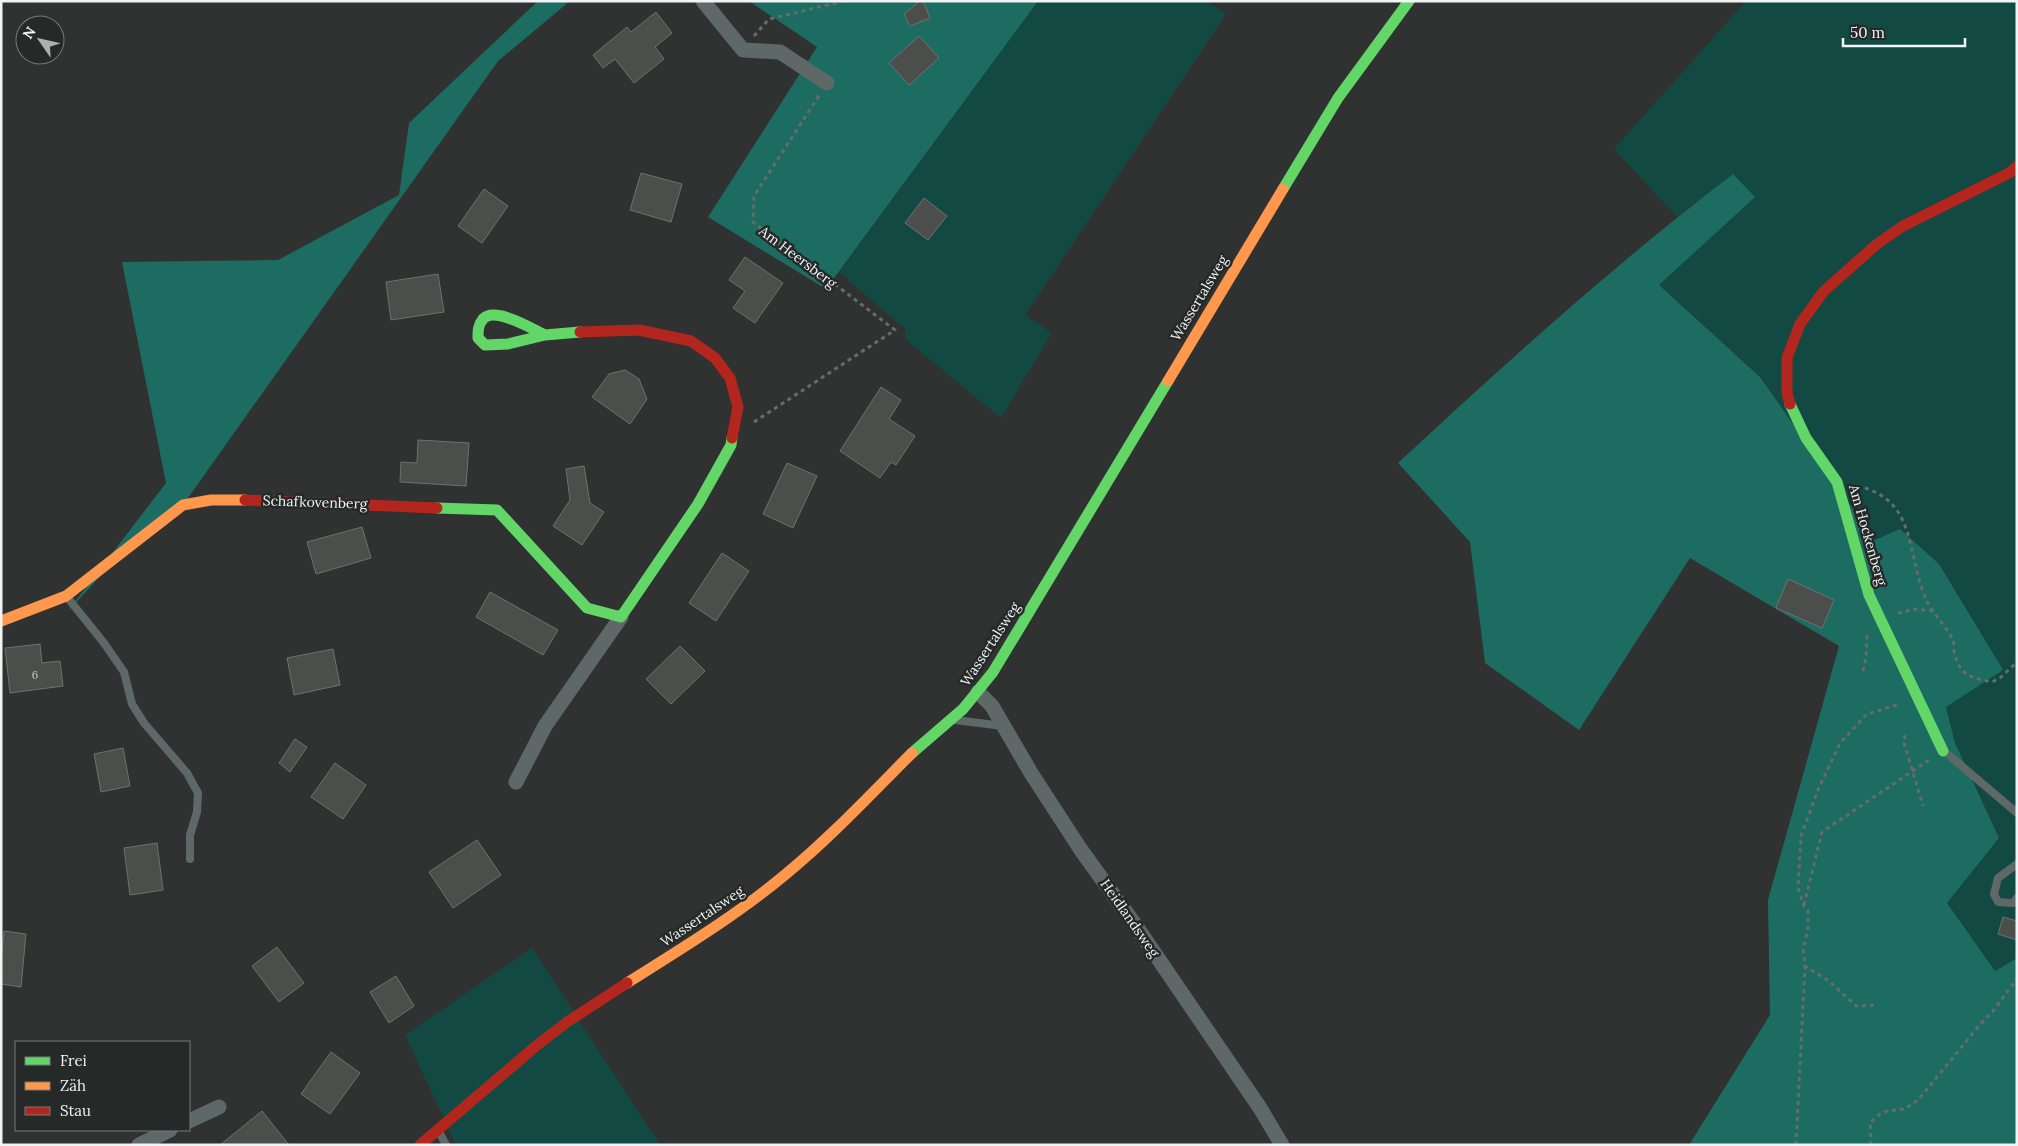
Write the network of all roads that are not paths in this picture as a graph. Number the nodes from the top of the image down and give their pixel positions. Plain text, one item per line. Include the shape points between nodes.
1 (703, 1) edge
2 (1409, 1) edge
3 (827, 83) road end
4 (2017, 166) edge
5 (545, 335) junction
6 (66, 596) junction
7 (621, 617) junction
8 (1, 621) edge
9 (978, 692) junction
10 (950, 719) junction
11 (1003, 726) junction
12 (1943, 751) joint
13 (516, 782) dead end
14 (2017, 814) edge
15 (190, 859) dead end
16 (2017, 864) edge
17 (2017, 898) edge
18 (219, 1107) dead end
19 (190, 1121) edge
20 (438, 1130) junction
21 (168, 1131) edge
22 (139, 1145) edge
23 (420, 1145) edge
24 (446, 1145) edge
25 (1282, 1145) edge

1 - 3 street via 742,50 780,52
2 - 9 street, Wassertalsweg via 1338,98
4 - 12 street, Am Hockenberg via 2011,172 1903,226 1877,244 1824,291 1800,324 1787,358 1787,393 1792,412 1837,482 1869,595
5 - 5 street via 500,315 489,314 477,328 478,338 484,345 508,344
5 - 7 street via 639,330 691,341 715,358 730,378 738,407 731,444 698,504
6 - 7 street, Schafkovenberg via 183,505 211,500 253,500 497,510 587,608
6 - 8 street, Schafkovenberg
6 - 15 lane via 104,642 124,672 132,704 187,773 198,793 197,812 190,835
7 - 13 street via 545,726
9 - 10 street, Wassertalsweg
9 - 11 street, Heidlandsweg via 992,706
10 - 11 lane
10 - 20 street, Wassertalsweg via 786,874 715,927 567,1022
11 - 25 street, Heidlandsweg via 1082,850 1260,1108
12 - 14 lane, Am Hockenberg
16 - 17 lane via 1998,878 1994,894 1998,902 2006,904
18 - 19 street
20 - 23 street, Wassertalsweg
20 - 24 lane
21 - 22 street

